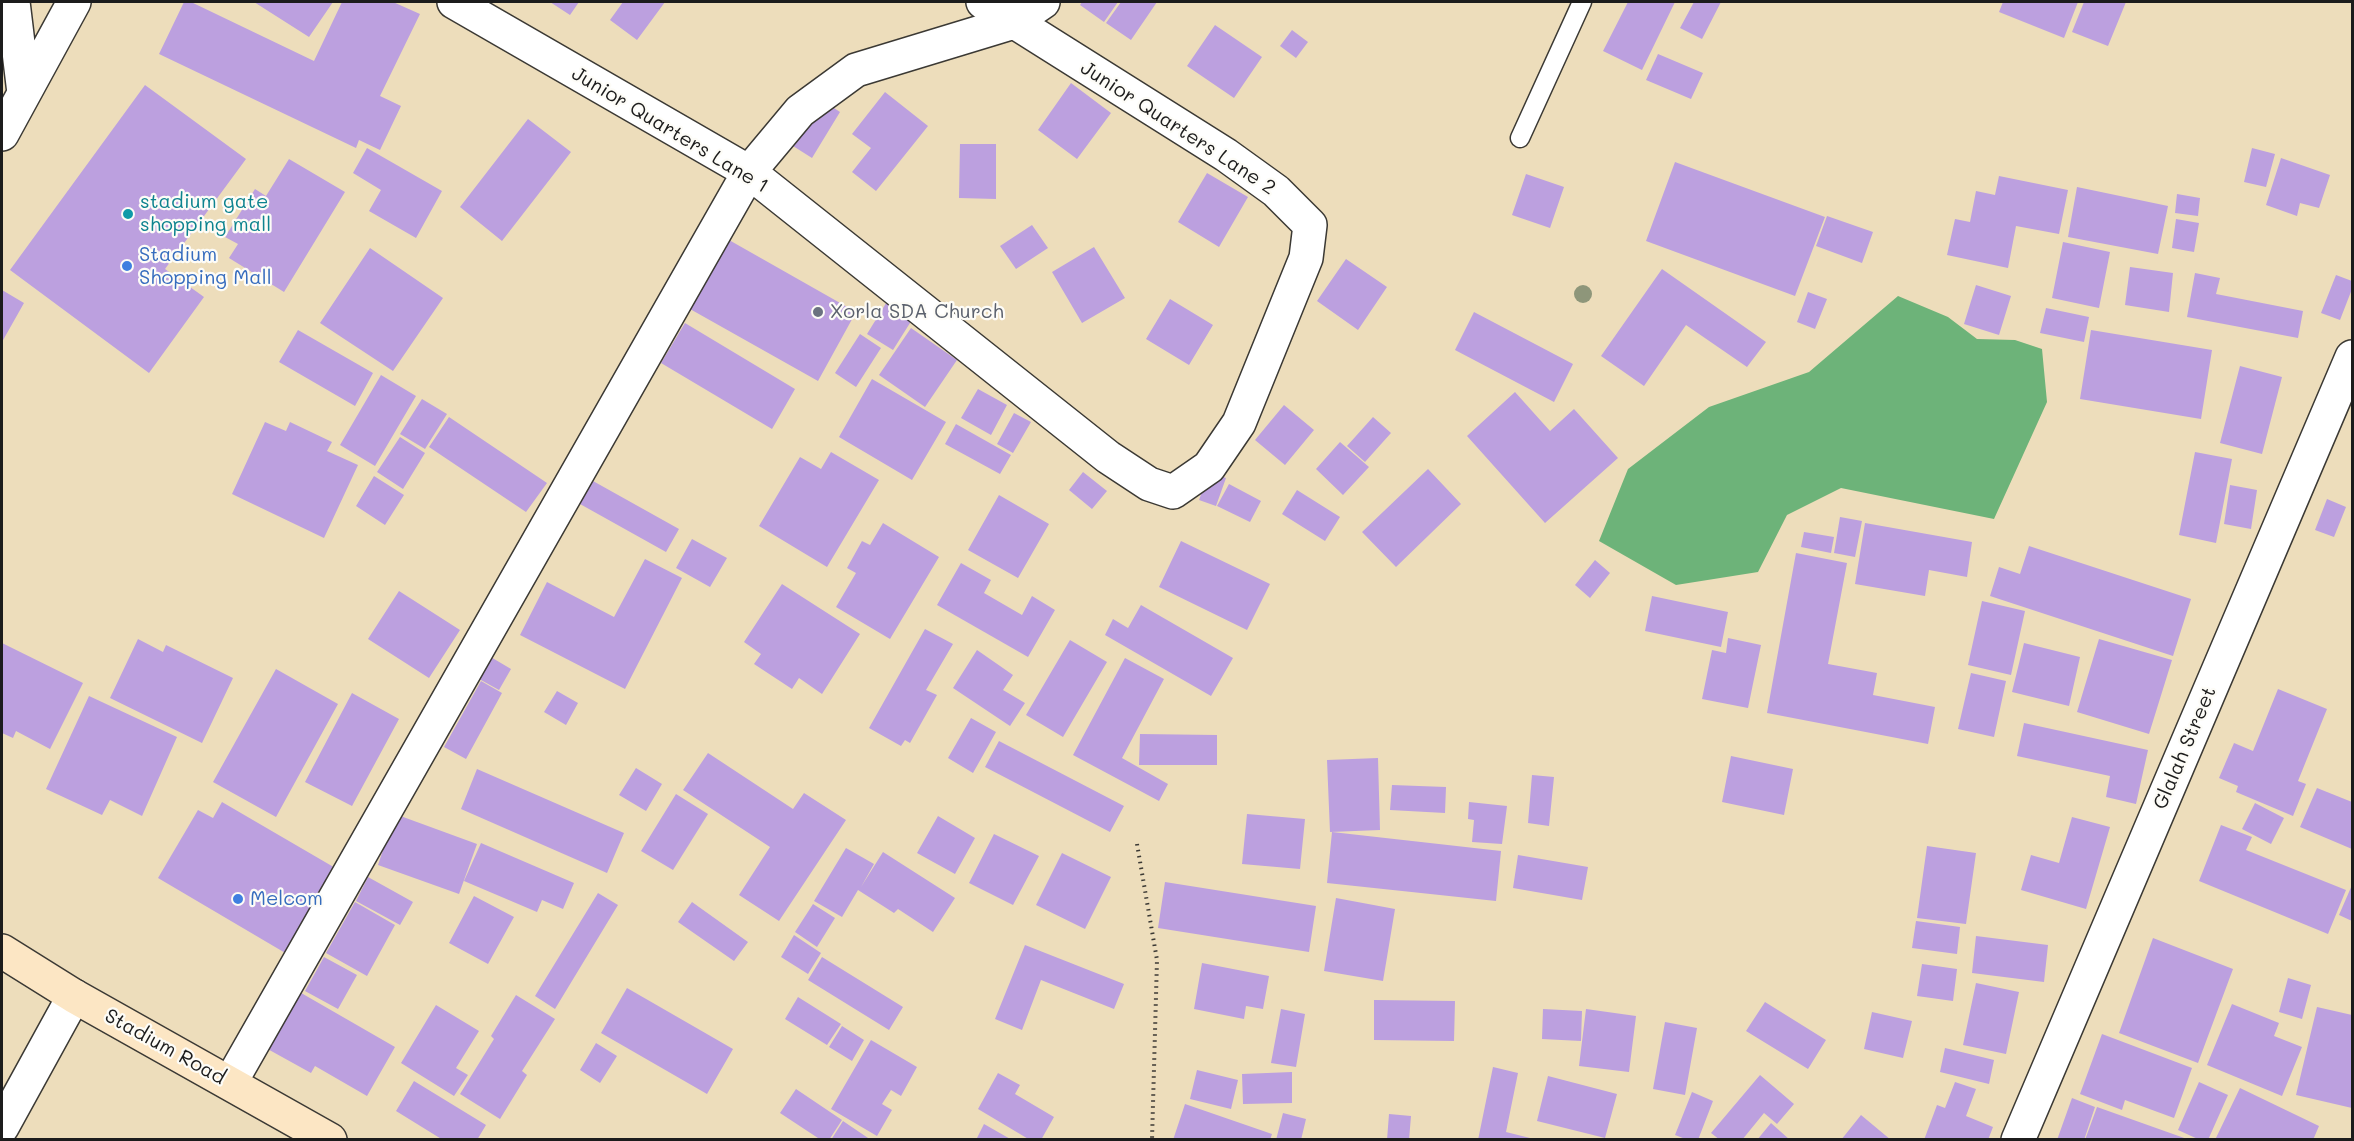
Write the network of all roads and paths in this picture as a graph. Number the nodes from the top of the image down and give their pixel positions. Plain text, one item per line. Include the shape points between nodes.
1 (13, 2) edge
2 (74, 2) edge
3 (454, 2) edge
4 (983, 2) edge
5 (1043, 2) edge
6 (1582, 2) edge
7 (1014, 22) junction
8 (24, 93) junction
9 (2, 134) edge
10 (1520, 138) dead end
11 (749, 172) junction
12 (2352, 357) edge
13 (1239, 423) joint
14 (1137, 844) dead end
15 (2, 951) edge
16 (74, 996) junction
17 (230, 1083) junction
18 (2, 1127) edge
19 (330, 1140) edge
20 (1152, 1140) edge
21 (2018, 1140) edge

1 - 8 street
2 - 8 street
3 - 11 street, Junior Quarters Lane 1
4 - 7 street, Junior Quarters Lane 2
5 - 7 street
6 - 10 lane
7 - 11 street via 856,70 800,111
7 - 13 street, Junior Quarters Lane 2 via 1226,155 1276,191 1310,225 1306,258
8 - 9 street
11 - 13 street, Junior Quarters Lane 1 via 1108,457 1149,484 1173,492 1209,467
11 - 17 street
12 - 21 street, Glalah Street
14 - 20 path via 1157,960
15 - 16 main road, Stadium Road
16 - 17 main road, Stadium Road
16 - 18 street
17 - 19 main road, Stadium Road

